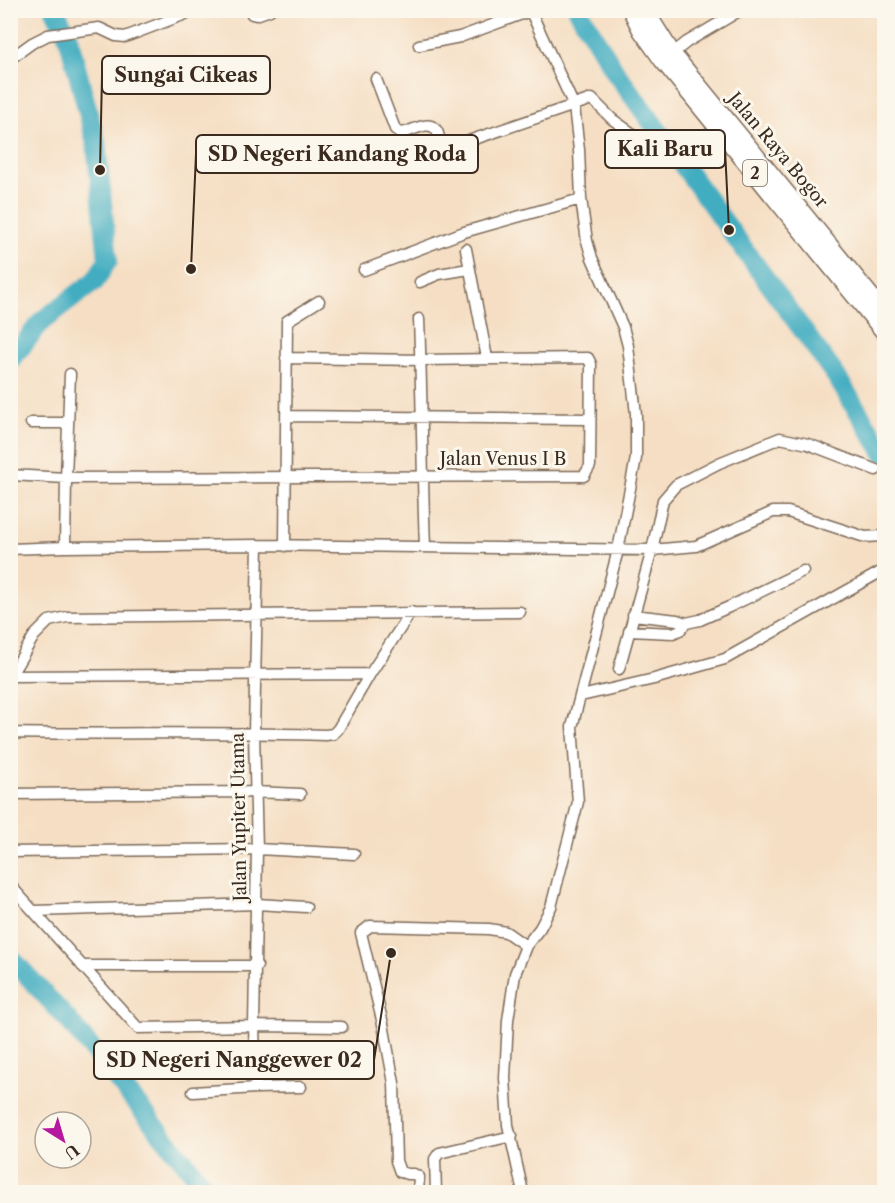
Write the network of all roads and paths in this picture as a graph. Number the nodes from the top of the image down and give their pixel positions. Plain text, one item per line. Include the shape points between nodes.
1 (196, 10) edge
2 (250, 10) edge
3 (270, 10) edge
4 (631, 10) edge
5 (645, 10) edge
6 (741, 10) edge
7 (530, 11) edge
8 (419, 45) dead end
9 (668, 57) junction
10 (10, 59) edge
11 (376, 79) dead end
12 (574, 106) junction
13 (636, 136) dead end
14 (581, 199) junction
15 (466, 249) dead end
16 (469, 269) junction
17 (364, 270) dead end
18 (420, 282) dead end
19 (319, 302) dead end
20 (885, 312) edge
21 (419, 319) dead end
22 (885, 332) edge
23 (286, 358) junction
24 (487, 358) junction
25 (422, 360) junction
26 (70, 374) dead end
27 (286, 416) junction
28 (421, 417) junction
29 (589, 419) junction
30 (31, 423) dead end
31 (68, 423) junction
32 (876, 470) dead end
33 (10, 475) edge
34 (422, 476) junction
35 (284, 477) junction
36 (66, 478) junction
37 (885, 536) edge
38 (258, 545) junction
39 (285, 546) junction
40 (425, 546) junction
41 (65, 547) junction
42 (10, 549) edge
43 (652, 549) junction
44 (618, 550) junction
45 (885, 570) edge
46 (803, 572) dead end
47 (411, 612) junction
48 (520, 612) dead end
49 (256, 615) junction
50 (633, 615) junction
51 (686, 623) junction
52 (629, 631) junction
53 (619, 669) dead end
54 (370, 674) junction
55 (11, 676) edge
56 (254, 676) junction
57 (581, 696) junction
58 (254, 732) junction
59 (10, 733) edge
60 (255, 792) junction
61 (10, 794) edge
62 (300, 794) dead end
63 (257, 849) junction
64 (10, 852) edge
65 (354, 854) dead end
66 (10, 885) edge
67 (257, 904) junction
68 (306, 907) dead end
69 (34, 911) junction
70 (526, 946) junction
71 (82, 966) junction
72 (257, 966) junction
73 (254, 1026) junction
74 (342, 1027) dead end
75 (256, 1088) junction
76 (301, 1088) dead end
77 (193, 1092) dead end
78 (512, 1136) junction
79 (418, 1192) edge
80 (436, 1192) edge
81 (523, 1192) edge

1 - 10 street via 125,37 99,28 48,35
2 - 3 street via 256,15
4 - 9 highway, Jalan Raya Bogor / 2 via 641,30
5 - 9 highway, Jalan Raya Bogor / 2
6 - 9 street
7 - 8 street via 460,37
7 - 12 street
9 - 20 highway, Jalan Raya Bogor / 2
9 - 22 highway, Jalan Raya Bogor / 2
11 - 12 street via 395,129 403,134 426,124 433,126 445,149
12 - 13 street via 593,99
12 - 14 street
14 - 17 street via 464,232
14 - 44 street via 592,258 628,346 636,414 636,458
15 - 16 street
16 - 18 street
16 - 24 street
19 - 23 street via 287,321
21 - 25 street
23 - 25 street
23 - 27 street
24 - 25 street
24 - 29 street via 588,358
25 - 28 street
26 - 31 street
27 - 28 street
27 - 35 street
28 - 29 street
28 - 34 street
29 - 34 street, Jalan Venus I B via 590,466 584,476
30 - 31 street
31 - 36 street
32 - 43 street via 808,444 780,438 676,485 663,500
33 - 36 street, Jalan Venus I B
34 - 35 street, Jalan Venus I B
34 - 40 street
35 - 36 street, Jalan Venus I B
35 - 39 street
36 - 41 street
37 - 43 street via 865,537 788,512 773,512 696,546
38 - 39 street
38 - 41 street
38 - 49 street, Jalan Yupiter Utama
39 - 40 street
40 - 44 street
41 - 42 street
43 - 44 street
43 - 50 street
44 - 57 street
45 - 57 street via 725,659
46 - 51 street
47 - 48 street
47 - 49 street
47 - 54 street
49 - 55 street via 67,617 50,621 34,636
49 - 56 street, Jalan Yupiter Utama
50 - 51 street
50 - 52 street
51 - 52 street via 680,630 667,634
52 - 53 street
54 - 56 street
54 - 58 street via 333,734
55 - 56 street
56 - 58 street, Jalan Yupiter Utama
57 - 70 street via 572,727 578,802 551,907
58 - 59 street
58 - 60 street, Jalan Yupiter Utama
60 - 61 street
60 - 62 street
60 - 63 street, Jalan Yupiter Utama
63 - 64 street
63 - 65 street
63 - 67 street, Jalan Yupiter Utama
66 - 69 street
67 - 68 street
67 - 69 street
67 - 72 street, Jalan Yupiter Utama
69 - 71 street
70 - 78 street via 515,974 508,1020 506,1108
70 - 79 street via 506,932 489,929 370,926 361,933 394,1083 396,1161 403,1174 419,1177
71 - 72 street
71 - 73 street via 138,1028
72 - 73 street, Jalan Yupiter Utama
73 - 74 street
73 - 75 street, Jalan Yupiter Utama
75 - 76 street
75 - 77 street
78 - 80 street via 439,1153 435,1159
78 - 81 street

